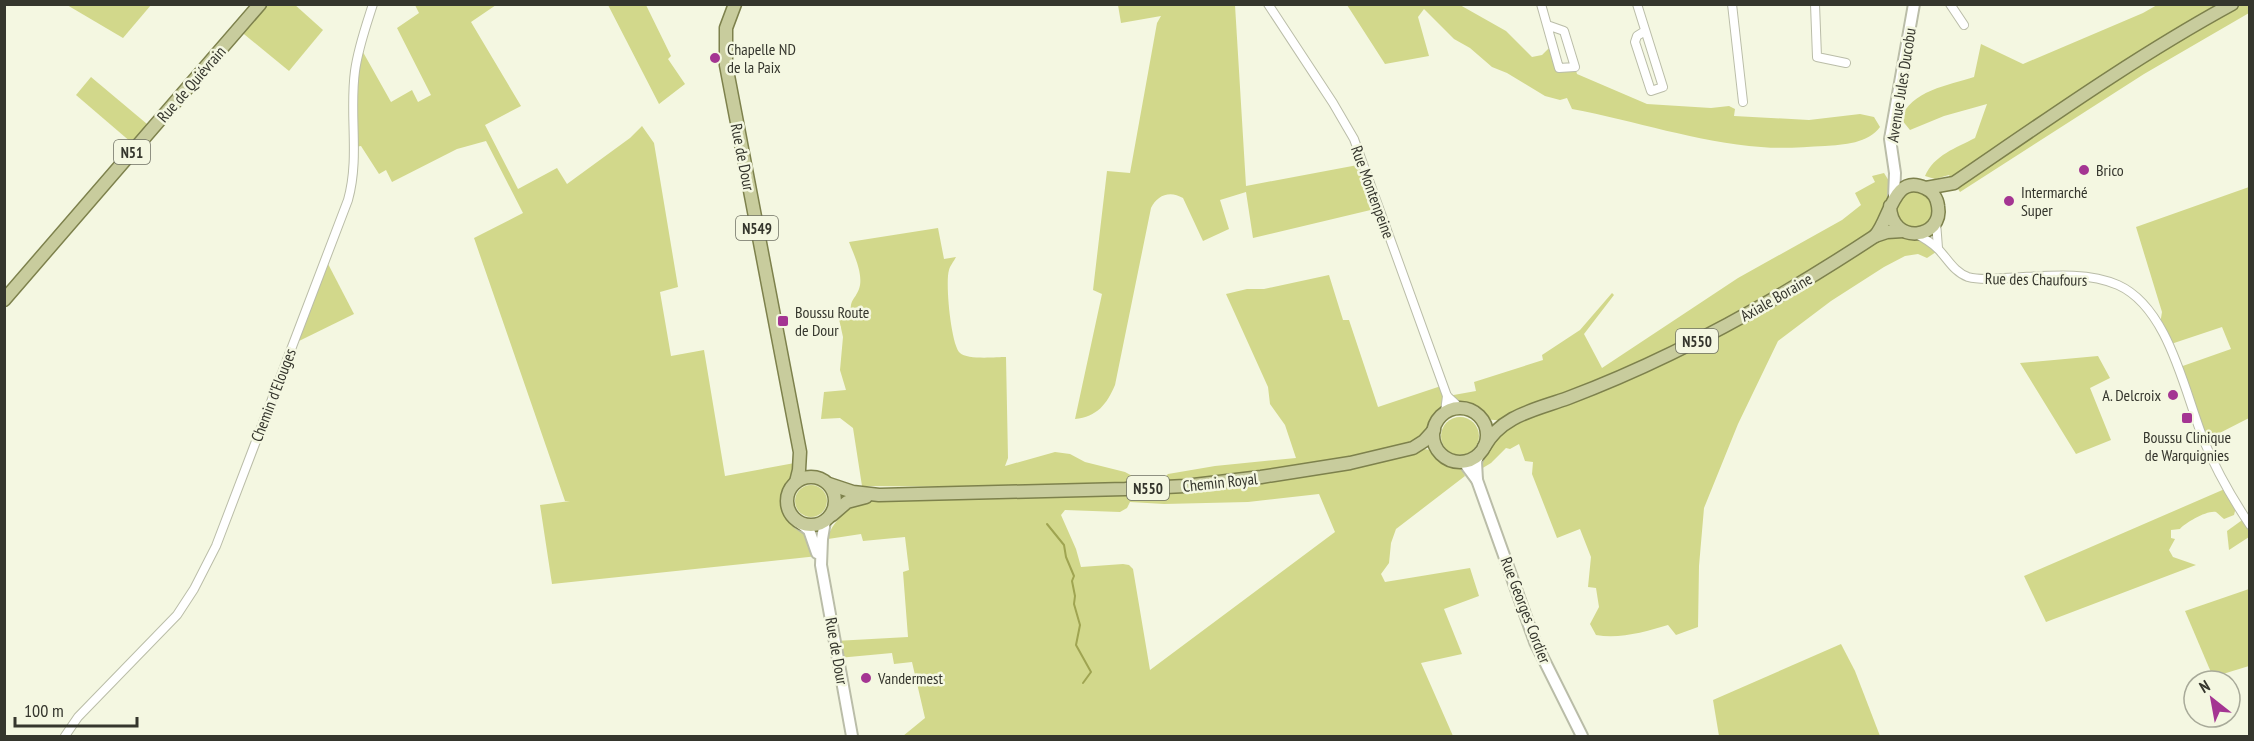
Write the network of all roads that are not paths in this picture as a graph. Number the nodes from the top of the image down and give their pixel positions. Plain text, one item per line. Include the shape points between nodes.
1 (250, 4) edge
2 (260, 4) edge
3 (373, 4) edge
4 (735, 4) edge
5 (1268, 4) edge
6 (1541, 4) edge
7 (1637, 4) edge
8 (1732, 4) edge
9 (1815, 4) edge
10 (1914, 4) edge
11 (1950, 4) edge
12 (2232, 4) edge
13 (1547, 25) junction
14 (1964, 25) dead end
15 (1645, 31) junction
16 (1846, 63) dead end
17 (1743, 102) dead end
18 (1894, 166) junction
19 (1954, 183) junction
20 (1922, 187) junction
21 (1892, 201) junction
22 (1939, 208) junction
23 (1936, 222) junction
24 (1903, 231) junction
25 (1916, 234) junction
26 (1875, 236) junction
27 (1939, 250) junction
28 (4, 289) edge
29 (4, 300) edge
30 (1448, 396) junction
31 (1460, 408) junction
32 (1445, 412) junction
33 (1482, 419) junction
34 (1508, 421) junction
35 (1434, 430) junction
36 (1413, 448) junction
37 (1482, 450) junction
38 (800, 452) junction
39 (1439, 452) junction
40 (1464, 461) junction
41 (1477, 480) junction
42 (824, 481) junction
43 (796, 482) junction
44 (879, 495) junction
45 (828, 518) junction
46 (798, 522) junction
47 (2250, 525) edge
48 (821, 565) junction
49 (64, 736) edge
50 (852, 736) edge
51 (1582, 736) edge

1 - 28 main road, Rue de Quiévrain / N51
2 - 29 main road, Rue de Quiévrain / N51
3 - 49 street, Chemin d'Elouges via 354,73 354,166 348,200 225,525 203,573 177,615
4 - 38 main road, Rue de Dour / N549 via 726,28 726,65
5 - 30 street, Rue Montenpeine via 1354,140
6 - 13 street
7 - 15 street
8 - 17 street
9 - 16 street via 1816,57
10 - 18 street, Avenue Jules Ducobu via 1891,126
11 - 14 street
12 - 19 main road via 2126,66
13 - 13 street via 1559,68 1575,67 1564,32
15 - 15 street via 1635,42 1652,91 1663,87
18 - 20 street, Avenue Jules Ducobu via 1902,176
18 - 21 street, Avenue Jules Ducobu
19 - 20 main road
19 - 22 main road
20 - 21 main road via 1905,188
20 - 22 main road via 1933,194
21 - 24 main road via 1893,220
21 - 26 main road, Axiale Boraine / N550
22 - 23 main road
23 - 25 main road
23 - 27 street
24 - 25 main road
24 - 26 main road, Axiale Boraine / N550
25 - 27 street, Rue des Chaufours
26 - 34 main road, Axiale Boraine / N550 via 1792,289 1707,336 1623,376
27 - 47 street, Rue des Chaufours via 1953,268 1968,277 2089,278 2116,284 2144,303 2160,324 2212,460
30 - 31 street, Rue Montenpeine
30 - 32 street
31 - 32 main road
31 - 33 main road
32 - 35 main road
33 - 34 main road, Axiale Boraine / N550
33 - 37 main road via 1487,433
34 - 37 main road, Axiale Boraine / N550 via 1494,431
35 - 36 main road, Chemin Royal / N550
35 - 39 main road
36 - 39 main road, Chemin Royal / N550
36 - 44 main road, Chemin Royal / N550 via 1303,471 1185,486
37 - 40 main road
37 - 41 street, Rue Georges Cordier via 1476,462
38 - 42 main road, Rue de Dour
38 - 43 main road, Rue de Dour / N549
39 - 40 main road via 1450,460
40 - 41 street, Rue Georges Cordier
41 - 51 street, Rue Georges Cordier via 1535,642
42 - 43 main road via 807,477
42 - 44 main road, Chemin Royal / N550 via 853,492
42 - 45 main road via 835,496
43 - 46 main road via 787,502
44 - 45 main road, Chemin Royal / N550 via 847,502
45 - 46 main road via 812,525
45 - 48 street
46 - 48 street via 809,530
48 - 50 street, Rue de Dour

